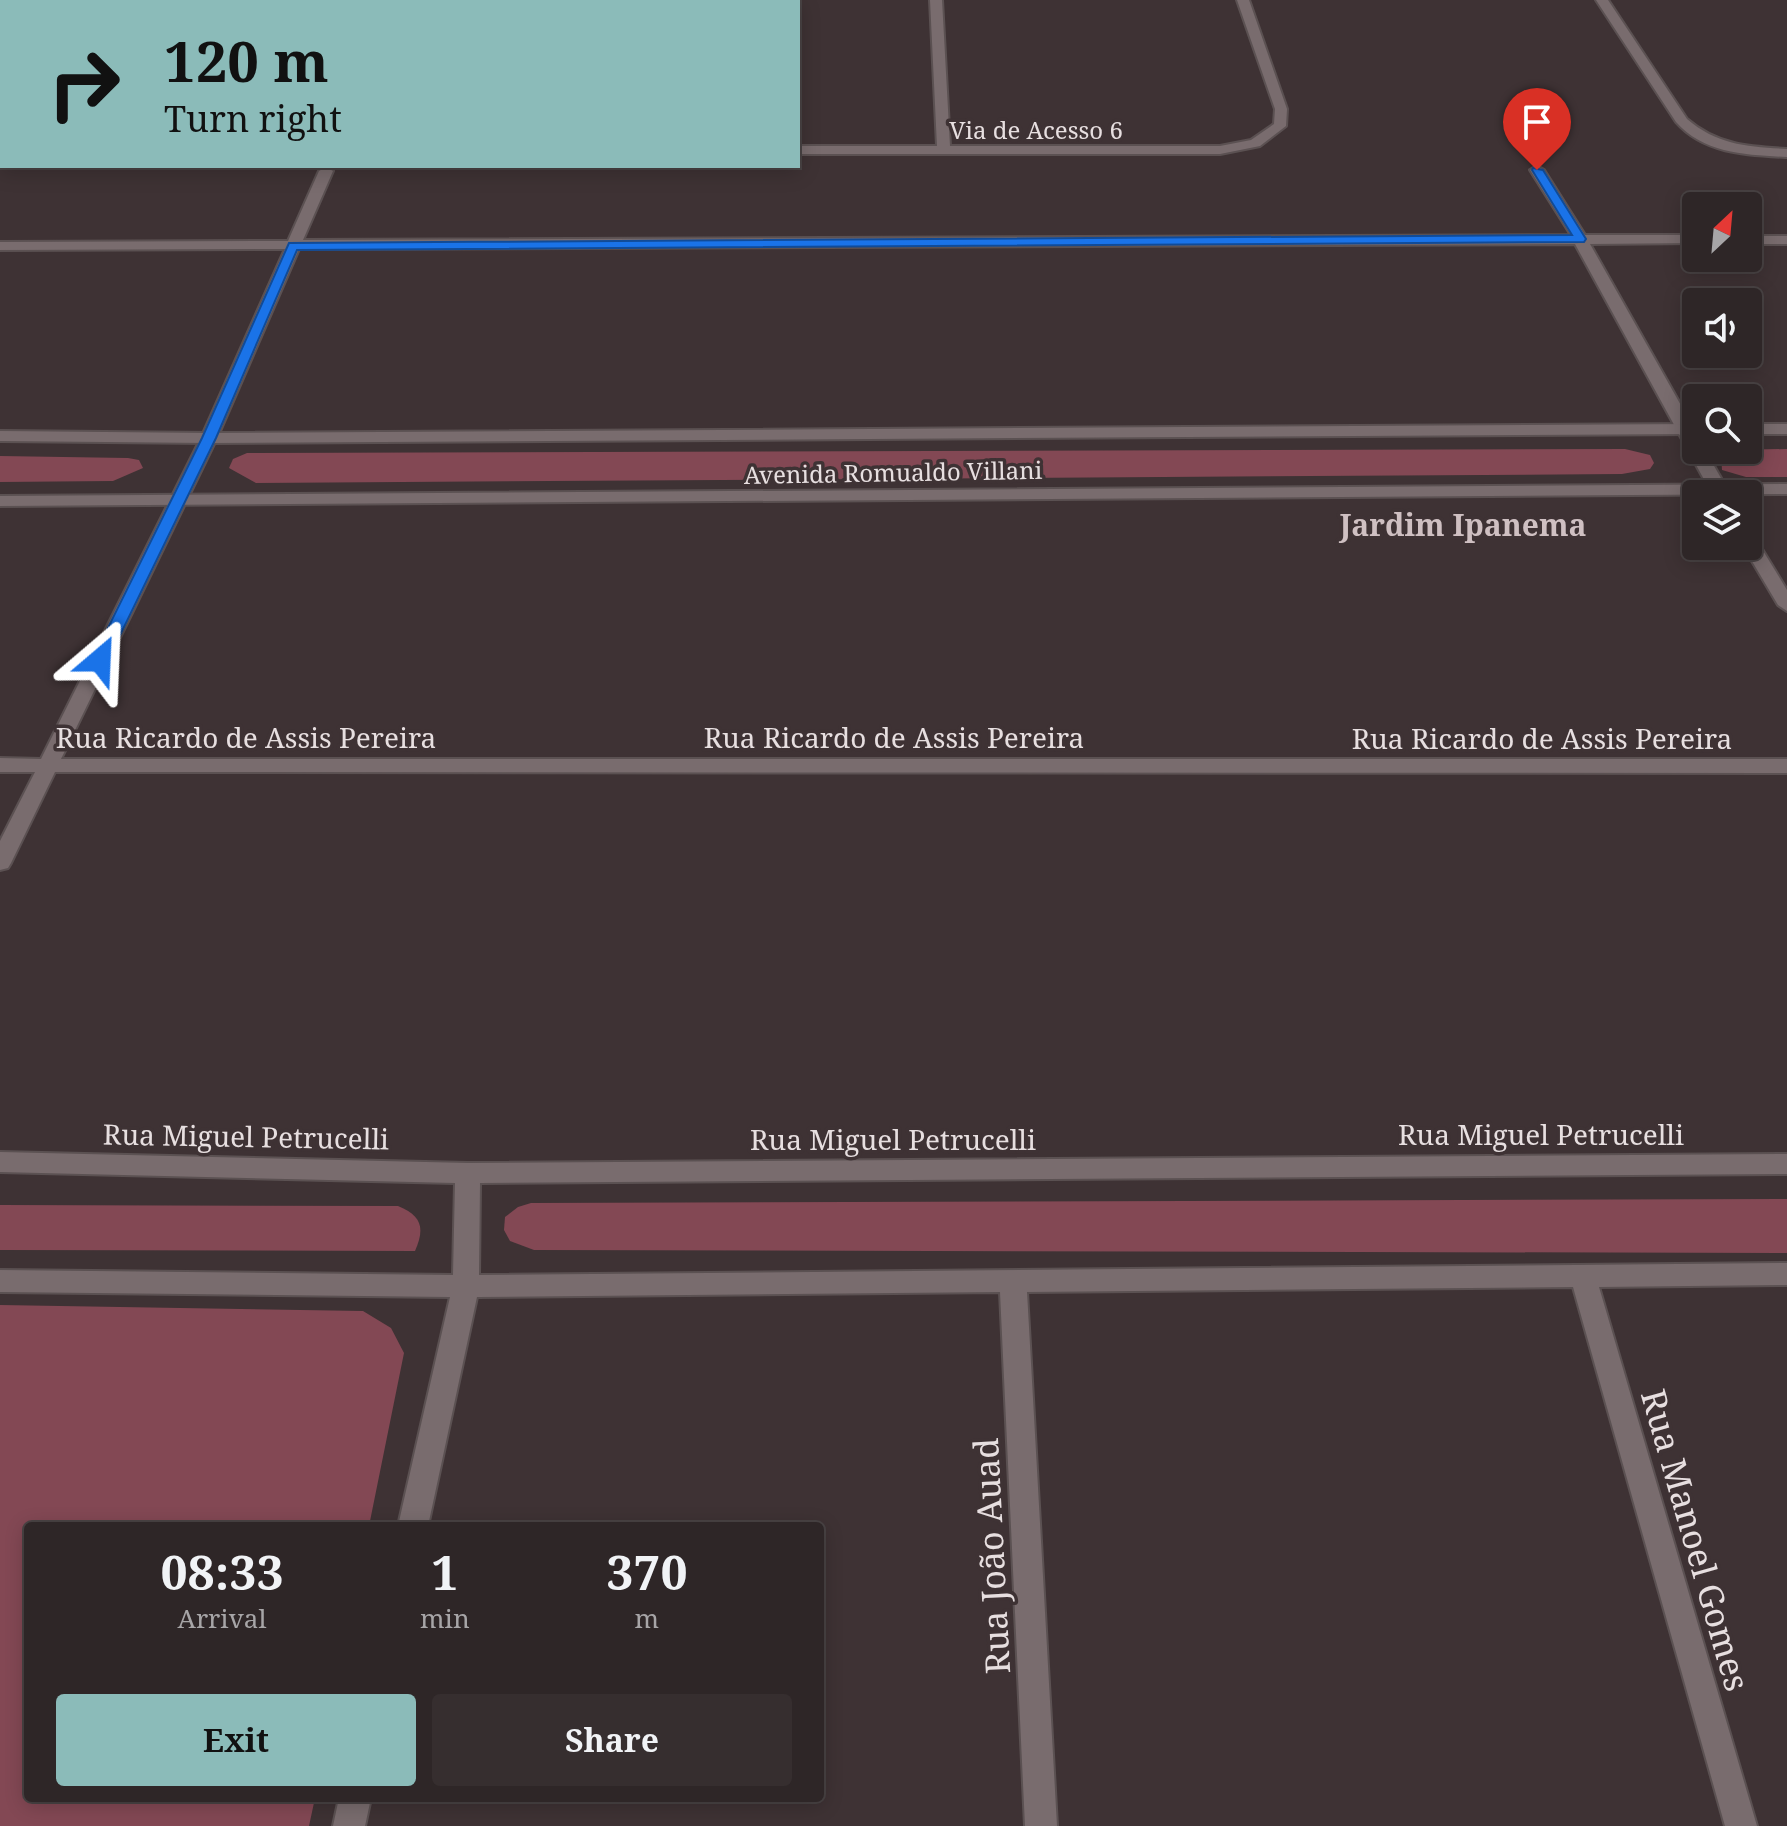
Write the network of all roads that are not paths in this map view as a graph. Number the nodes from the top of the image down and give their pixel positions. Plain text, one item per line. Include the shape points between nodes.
1 (936, 0) edge
2 (1243, 0) edge
3 (1602, 0) edge
4 (800, 150) edge
5 (944, 151) junction
6 (1787, 153) edge
7 (1537, 170) dead end
8 (326, 171) dead end
9 (1580, 239) junction
10 (1682, 239) edge
11 (1762, 240) edge
12 (1787, 240) edge
13 (0, 246) edge
14 (293, 246) junction
15 (1682, 414) edge
16 (1682, 429) edge
17 (1762, 429) edge
18 (1787, 429) edge
19 (0, 436) edge
20 (209, 438) junction
21 (1787, 489) edge
22 (1762, 490) edge
23 (1682, 491) edge
24 (0, 501) edge
25 (177, 502) junction
26 (1760, 560) edge
27 (1787, 605) edge
28 (0, 765) edge
29 (48, 765) junction
30 (1787, 766) edge
31 (0, 863) edge
32 (0, 1162) edge
33 (1787, 1164) edge
34 (468, 1173) junction
35 (1582, 1274) junction
36 (1787, 1274) edge
37 (0, 1281) edge
38 (1013, 1283) junction
39 (466, 1286) junction
40 (414, 1522) edge
41 (354, 1802) edge
42 (349, 1826) edge
43 (1041, 1826) edge
44 (1741, 1826) edge

1 - 5 street
2 - 5 street, Via de Acesso 6 via 1281,109 1280,126 1271,135 1220,150
3 - 6 street via 1695,135 1734,149
4 - 5 street, Via de Acesso 6
7 - 9 street
8 - 14 street
9 - 10 street
9 - 14 street
9 - 15 street
11 - 12 street
13 - 14 street
14 - 20 street
16 - 20 street, Avenida Romualdo Villani
17 - 18 street
19 - 20 street, Avenida Romualdo Villani
20 - 25 street
21 - 22 street, Avenida Romualdo Villani
23 - 25 street, Avenida Romualdo Villani
24 - 25 street, Avenida Romualdo Villani
25 - 29 street
26 - 27 street
28 - 29 street, Rua Ricardo de Assis Pereira
29 - 30 street, Rua Ricardo de Assis Pereira
29 - 31 street
32 - 34 street, Rua Miguel Petrucelli
33 - 34 street, Rua Miguel Petrucelli
34 - 39 street
35 - 36 street
35 - 38 street
35 - 44 street, Rua Manoel Gomes
37 - 39 street
38 - 39 street
38 - 43 street, Rua João Auad
39 - 40 street
41 - 42 street

